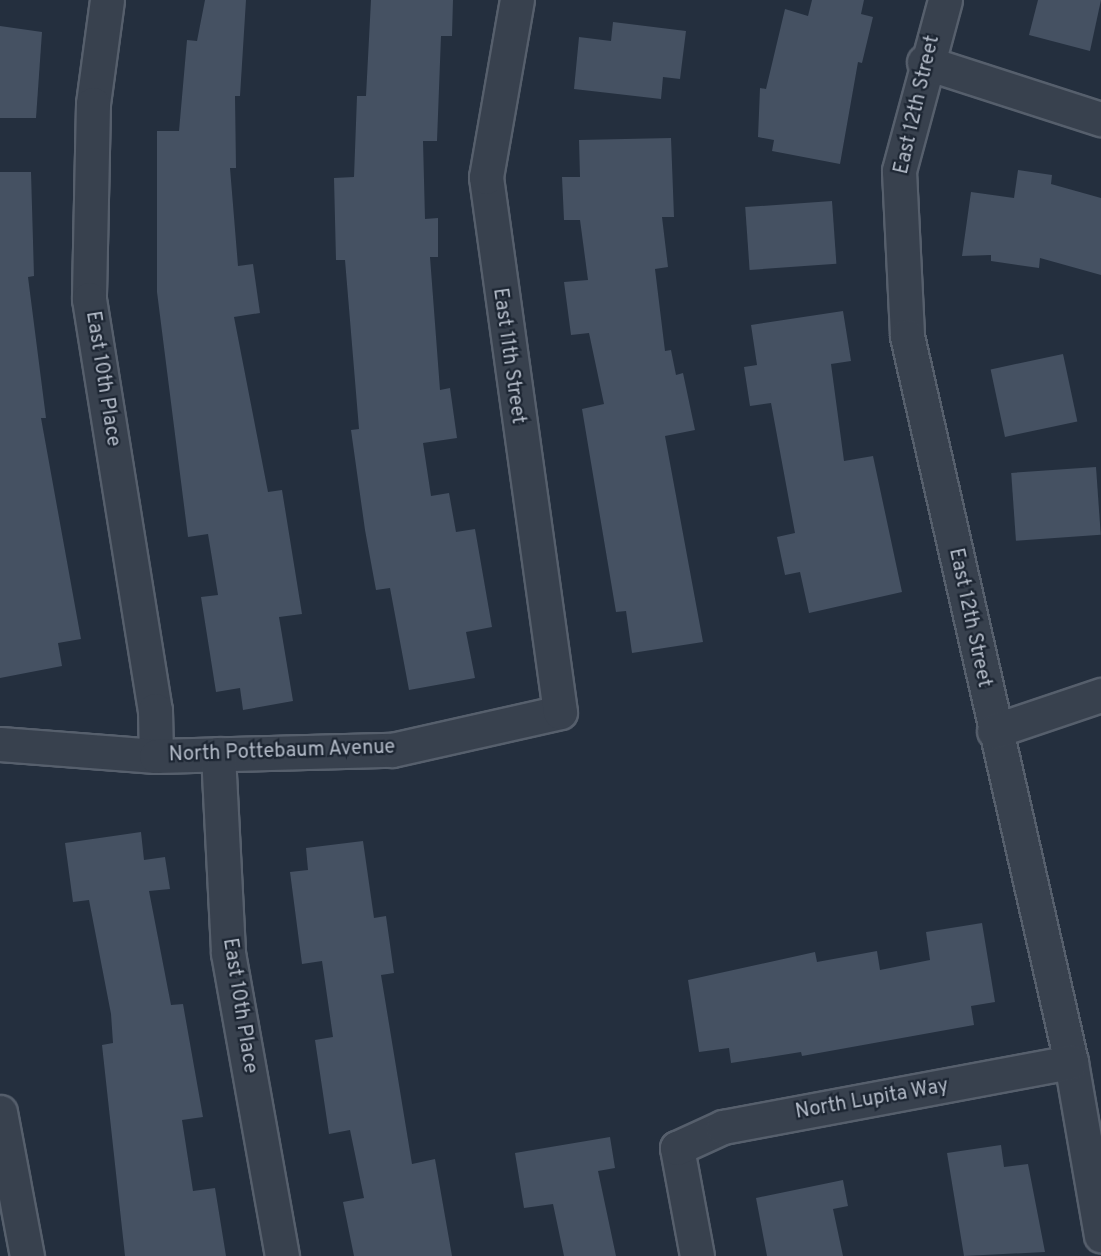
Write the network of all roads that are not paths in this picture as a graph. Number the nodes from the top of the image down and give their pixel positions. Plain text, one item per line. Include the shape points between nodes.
1 (107, 0) edge
2 (517, 0) edge
3 (945, 0) edge
4 (924, 62) junction
5 (1101, 119) edge
6 (1101, 695) edge
7 (560, 712) joint
8 (994, 731) junction
9 (0, 744) edge
10 (218, 754) junction
11 (156, 756) junction
12 (1071, 1062) junction
13 (0, 1112) edge
14 (1101, 1234) edge
15 (17, 1252) edge
16 (282, 1256) edge
17 (697, 1256) edge

1 - 11 street, East 10th Place via 93,104 89,299 155,710
2 - 7 street, East 11th Street via 486,177
3 - 4 street, East 12th Street
4 - 5 street
4 - 8 street, East 12th Street via 900,171 907,336
6 - 8 street
7 - 10 street, North Pottebaum Avenue via 392,750
8 - 12 street, East 12th Street
9 - 11 street, North Pottebaum Avenue
10 - 11 street, North Pottebaum Avenue
10 - 16 street, East 10th Place via 228,953
12 - 14 street, East 12th Street
12 - 17 street, North Lupita Way via 723,1127 677,1148
13 - 15 street

